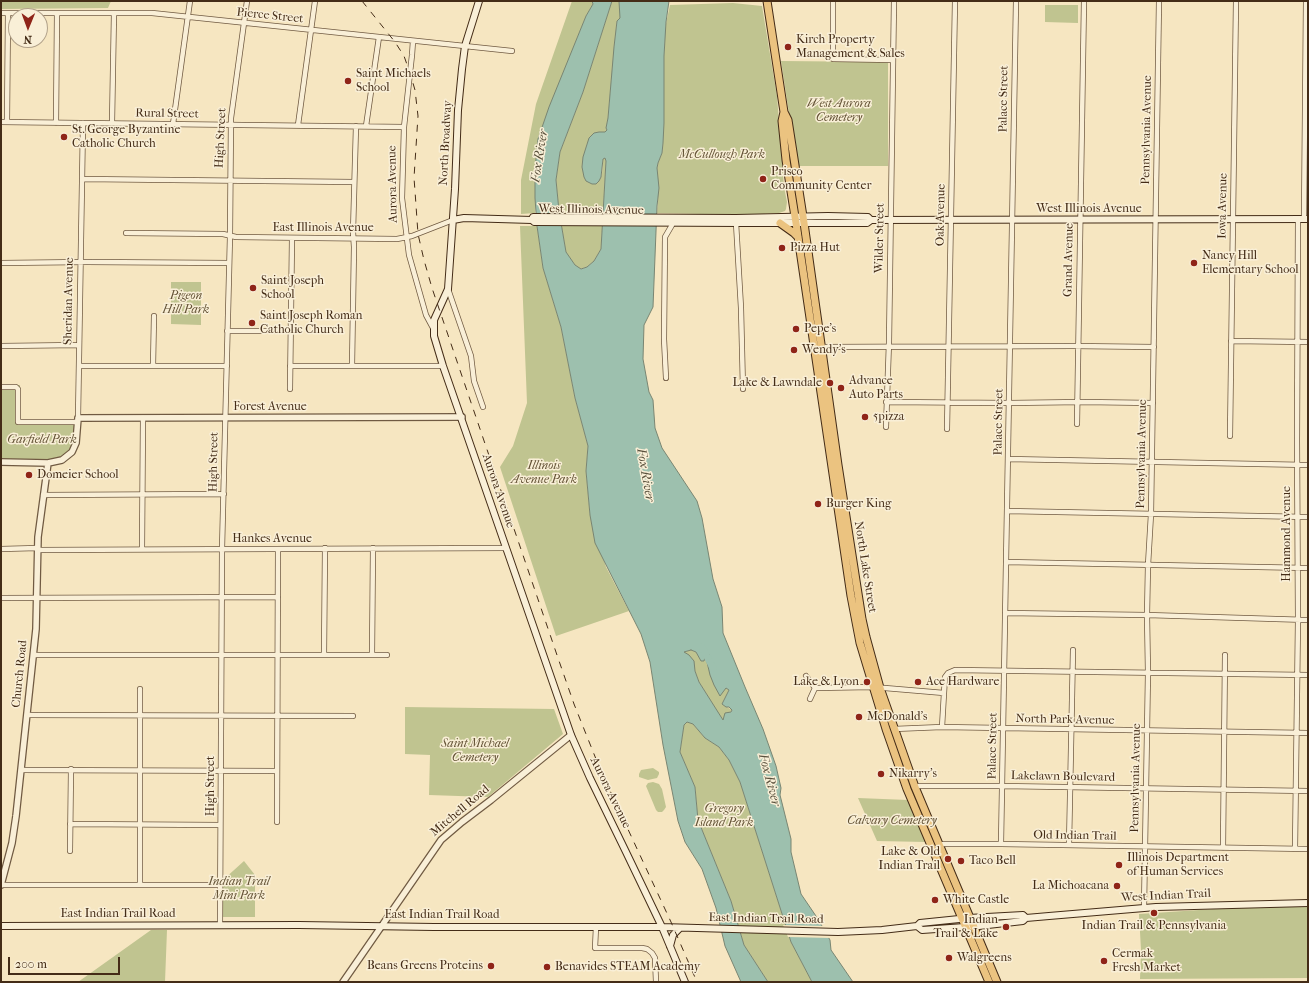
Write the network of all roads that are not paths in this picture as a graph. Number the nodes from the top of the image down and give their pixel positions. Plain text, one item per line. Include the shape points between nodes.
1 (190, 1) edge
2 (247, 1) edge
3 (315, 1) edge
4 (478, 1) edge
5 (767, 1) edge
6 (833, 1) edge
7 (894, 1) edge
8 (955, 1) edge
9 (1016, 1) edge
10 (1084, 1) edge
11 (1159, 1) edge
12 (1236, 1) edge
13 (1306, 1) edge
14 (1, 13) edge
15 (8, 13) joint
16 (48, 13) edge
17 (57, 13) junction
18 (114, 13) junction
19 (188, 17) junction
20 (244, 23) junction
21 (312, 30) junction
22 (379, 37) junction
23 (413, 41) junction
24 (465, 46) junction
25 (512, 51) dead end
26 (893, 60) junction
27 (1, 122) edge
28 (7, 122) junction
29 (56, 123) junction
30 (83, 123) junction
31 (112, 123) junction
32 (173, 124) junction
33 (231, 124) junction
34 (298, 125) junction
35 (356, 126) junction
36 (366, 126) junction
37 (404, 127) junction
38 (82, 179) junction
39 (230, 181) junction
40 (354, 182) junction
41 (1303, 219) edge
42 (453, 220) junction
43 (532, 220) joint
44 (672, 220) junction
45 (800, 220) junction
46 (891, 220) junction
47 (951, 220) junction
48 (1012, 220) junction
49 (1080, 220) junction
50 (1156, 220) junction
51 (1233, 220) junction
52 (736, 223) junction
53 (780, 223) junction
54 (126, 233) dead end
55 (230, 236) junction
56 (798, 237) junction
57 (292, 238) junction
58 (406, 238) junction
59 (354, 239) junction
60 (81, 262) junction
61 (1, 263) edge
62 (229, 263) junction
63 (448, 289) junction
64 (154, 316) dead end
65 (433, 328) junction
66 (227, 331) junction
67 (290, 331) junction
68 (1231, 341) junction
69 (1297, 342) junction
70 (1308, 342) edge
71 (79, 345) junction
72 (1, 346) edge
73 (1078, 346) junction
74 (818, 347) junction
75 (889, 347) junction
76 (949, 347) junction
77 (1010, 347) junction
78 (1154, 347) junction
79 (79, 366) junction
80 (153, 366) junction
81 (227, 366) junction
82 (290, 366) junction
83 (352, 366) junction
84 (443, 366) junction
85 (666, 378) dead end
86 (1, 387) edge
87 (742, 388) dead end
88 (290, 389) dead end
89 (886, 402) junction
90 (948, 402) junction
91 (1077, 402) junction
92 (1009, 403) junction
93 (1153, 403) junction
94 (483, 407) dead end
95 (462, 417) junction
96 (143, 418) junction
97 (225, 418) junction
98 (78, 420) junction
99 (1077, 424) dead end
100 (886, 427) dead end
101 (947, 429) dead end
102 (1230, 436) dead end
103 (1008, 459) junction
104 (1, 462) edge
105 (1152, 462) junction
106 (48, 463) junction
107 (1297, 465) junction
108 (1308, 465) edge
109 (224, 494) junction
110 (43, 495) junction
111 (143, 495) junction
112 (1007, 511) junction
113 (1151, 514) junction
114 (1297, 517) junction
115 (1308, 517) edge
116 (278, 548) junction
117 (325, 548) junction
118 (373, 548) junction
119 (506, 548) junction
120 (1, 549) edge
121 (38, 549) junction
122 (142, 549) junction
123 (222, 549) junction
124 (1006, 562) junction
125 (1148, 565) junction
126 (1298, 568) junction
127 (1308, 568) edge
128 (222, 597) junction
129 (278, 597) junction
130 (1, 598) edge
131 (36, 599) junction
132 (1005, 613) junction
133 (1147, 615) junction
134 (1298, 620) junction
135 (1308, 620) edge
136 (1073, 650) dead end
137 (1226, 654) dead end
138 (34, 655) junction
139 (221, 655) junction
140 (277, 655) junction
141 (324, 655) junction
142 (372, 655) junction
143 (387, 655) dead end
144 (1004, 670) junction
145 (1073, 672) junction
146 (1148, 673) junction
147 (1225, 674) junction
148 (1298, 674) junction
149 (1308, 675) edge
150 (806, 676) dead end
151 (815, 688) junction
152 (877, 688) junction
153 (140, 689) dead end
154 (944, 692) junction
155 (810, 699) dead end
156 (27, 715) junction
157 (140, 715) junction
158 (221, 716) junction
159 (277, 716) junction
160 (353, 716) dead end
161 (942, 727) junction
162 (894, 729) junction
163 (1003, 729) junction
164 (1071, 730) junction
165 (1147, 730) junction
166 (1224, 731) junction
167 (1297, 732) junction
168 (1308, 732) edge
169 (571, 735) junction
170 (71, 769) junction
171 (140, 769) junction
172 (21, 770) junction
173 (221, 770) junction
174 (278, 770) junction
175 (1002, 786) junction
176 (915, 787) junction
177 (1070, 788) junction
178 (1146, 789) junction
179 (1224, 790) junction
180 (1296, 790) junction
181 (1308, 790) edge
182 (277, 822) dead end
183 (70, 824) junction
184 (140, 824) junction
185 (220, 825) junction
186 (1001, 844) junction
187 (1069, 845) junction
188 (938, 846) junction
189 (1145, 847) junction
190 (1223, 848) junction
191 (1295, 849) junction
192 (1308, 849) edge
193 (70, 851) dead end
194 (1, 885) edge
195 (140, 885) junction
196 (220, 885) junction
197 (1308, 903) edge
198 (1144, 908) junction
199 (1026, 918) junction
200 (966, 919) junction
201 (220, 925) junction
202 (1, 926) edge
203 (382, 926) junction
204 (917, 926) junction
205 (969, 926) junction
206 (596, 927) junction
207 (662, 927) junction
208 (680, 928) junction
209 (882, 930) joint
210 (670, 946) junction
211 (343, 982) edge
212 (656, 982) edge
213 (685, 982) edge
214 (989, 982) edge
215 (996, 982) edge

1 - 19 street
2 - 20 street, High Street
3 - 21 street
4 - 24 main road, North Broadway
5 - 45 main road, North Lake Street via 784,112 783,140
6 - 26 street via 832,59
7 - 26 street, Wilder Street
8 - 47 street, Oak Avenue
9 - 48 street, Palace Street
10 - 49 street, Grand Avenue
11 - 50 street, Pennsylvania Avenue
12 - 51 street, Iowa Avenue
13 - 41 street, Hammond Avenue
14 - 15 street, Pierce Street
15 - 28 street
16 - 17 street, Pierce Street
17 - 18 street, Pierce Street
17 - 29 street
18 - 19 street, Pierce Street via 152,13
18 - 31 street
19 - 20 street, Pierce Street
19 - 32 street
20 - 21 street, Pierce Street
20 - 33 street, High Street
21 - 22 street, Pierce Street
21 - 34 street
22 - 23 street, Pierce Street
22 - 36 street
23 - 24 street, Pierce Street
23 - 37 street, Aurora Avenue
24 - 25 street, Pierce Street
24 - 42 main road, North Broadway via 458,110
26 - 46 street, Wilder Street
27 - 28 street, Rural Street
28 - 29 street, Rural Street
29 - 30 street, Rural Street
30 - 31 street, Rural Street
30 - 38 street, Sheridan Avenue
31 - 32 street, Rural Street
32 - 33 street, Rural Street
33 - 34 street, Rural Street
33 - 39 street, High Street
34 - 35 street, Rural Street
35 - 36 street, Rural Street
35 - 40 street
36 - 37 street, Rural Street
37 - 58 street, Aurora Avenue via 402,198
38 - 39 street
38 - 60 street, Sheridan Avenue
39 - 40 street
39 - 55 street, High Street
40 - 59 street
41 - 51 main road, West Illinois Avenue
41 - 69 street, Hammond Avenue
42 - 43 main road, East Illinois Avenue
42 - 58 street, East Illinois Avenue
42 - 63 main road, North Broadway
43 - 44 main road, West Illinois Avenue
44 - 45 main road, West Illinois Avenue
44 - 52 main road, West Illinois Avenue
44 - 85 street via 665,237
45 - 46 main road, West Illinois Avenue via 864,217 871,220
45 - 53 main road, West Illinois Avenue
45 - 56 main road, North Lake Street
45 - 74 main road, North Lake Street
46 - 47 main road, West Illinois Avenue
46 - 75 street, Wilder Street
47 - 48 main road, West Illinois Avenue
47 - 76 street, Oak Avenue
48 - 49 main road, West Illinois Avenue
48 - 77 street, Palace Street
49 - 50 main road, West Illinois Avenue
49 - 73 street, Grand Avenue
50 - 51 main road, West Illinois Avenue
50 - 78 street, Pennsylvania Avenue
51 - 68 street, Iowa Avenue
52 - 53 main road, West Illinois Avenue
52 - 87 street
53 - 56 main road
54 - 55 street, East Illinois Avenue
55 - 57 street, East Illinois Avenue
55 - 62 street, High Street
56 - 74 main road, North Lake Street
57 - 59 street, East Illinois Avenue
57 - 67 street
58 - 59 street, East Illinois Avenue
58 - 65 street, Aurora Avenue via 418,290
59 - 83 street
60 - 61 street
60 - 62 street
60 - 71 street, Sheridan Avenue
62 - 66 street, High Street
63 - 65 main road, North Broadway via 436,314
63 - 94 street, North Broadway via 471,356 474,381
64 - 80 street
65 - 84 main road, Aurora Avenue
66 - 67 street
66 - 81 street, High Street
67 - 82 street
68 - 69 street
68 - 102 street, Iowa Avenue
69 - 70 street
69 - 107 street, Hammond Avenue
71 - 72 street
71 - 79 street, Sheridan Avenue
73 - 77 street
73 - 78 street
73 - 91 street, Grand Avenue
74 - 75 street
74 - 152 main road, North Lake Street via 862,621
75 - 76 street
75 - 89 street, Wilder Street
76 - 77 street
76 - 90 street, Oak Avenue
77 - 92 street, Palace Street
78 - 93 street, Pennsylvania Avenue
79 - 80 street
79 - 98 street, Sheridan Avenue
80 - 81 street
81 - 97 street, High Street
82 - 83 street
82 - 88 street
83 - 84 street
84 - 95 main road, Aurora Avenue
86 - 98 street, Forest Avenue via 16,387 18,390 18,422
89 - 90 street
89 - 100 street, Wilder Street
90 - 92 street
90 - 101 street, Oak Avenue
91 - 92 street
91 - 93 street
91 - 99 street, Grand Avenue
92 - 103 street, Palace Street
93 - 105 street, Pennsylvania Avenue
95 - 97 street, Forest Avenue
95 - 119 main road, Aurora Avenue
96 - 97 street, Forest Avenue
96 - 98 street, Forest Avenue
96 - 111 street
97 - 109 street, High Street
98 - 106 street, Sheridan Avenue via 78,440 72,452 62,460
103 - 105 street
103 - 112 street, Palace Street
104 - 106 street
105 - 107 street
105 - 113 street, Pennsylvania Avenue
106 - 110 street, Church Road
107 - 108 street
107 - 114 street, Hammond Avenue
109 - 111 street
109 - 123 street, High Street
110 - 111 street
110 - 121 street, Church Road
111 - 122 street
112 - 113 street
112 - 124 street, Palace Street
113 - 114 street
113 - 125 street, Pennsylvania Avenue
114 - 115 street
114 - 126 street, Hammond Avenue
116 - 117 street, Hankes Avenue
116 - 123 street, Hankes Avenue
116 - 129 street
117 - 118 street, Hankes Avenue
117 - 141 street
118 - 119 street, Hankes Avenue
118 - 142 street
119 - 169 main road, Aurora Avenue
120 - 121 street, Hankes Avenue
121 - 122 street, Hankes Avenue
121 - 131 street, Church Road
122 - 123 street, Hankes Avenue
123 - 128 street, High Street
124 - 125 street
124 - 132 street, Palace Street
125 - 126 street
125 - 133 street, Pennsylvania Avenue
126 - 127 street
126 - 134 street, Hammond Avenue
128 - 129 street
128 - 131 street
128 - 139 street, High Street
129 - 140 street
130 - 131 street
131 - 138 street, Church Road
132 - 133 street
132 - 144 street, Palace Street
133 - 134 street
133 - 146 street, Pennsylvania Avenue
134 - 135 street
134 - 148 street, Hammond Avenue
136 - 145 street
137 - 147 street
138 - 139 street
138 - 156 street, Church Road
139 - 140 street
139 - 158 street, High Street
140 - 141 street
140 - 159 street
141 - 142 street
142 - 143 street
144 - 145 street
144 - 154 street via 955,670 948,673
144 - 163 street, Palace Street
145 - 146 street
145 - 164 street
146 - 147 street
146 - 165 street, Pennsylvania Avenue
147 - 148 street
147 - 166 street
148 - 149 street
148 - 167 street, Hammond Avenue
150 - 151 street
151 - 152 street
151 - 155 street
152 - 154 street
152 - 162 main road, North Lake Street
152 - 200 main road, North Lake Street via 907,788
153 - 157 street
154 - 161 street
156 - 157 street
156 - 172 street, Church Road
157 - 158 street
157 - 171 street
158 - 159 street
158 - 173 street, High Street
159 - 160 street
159 - 174 street
161 - 162 street, North Park Avenue
161 - 163 street, North Park Avenue
162 - 176 main road, North Lake Street
163 - 164 street, North Park Avenue
163 - 175 street, Palace Street
164 - 165 street, North Park Avenue
164 - 177 street
165 - 166 street, North Park Avenue
165 - 178 street, Pennsylvania Avenue
166 - 167 street, North Park Avenue
166 - 179 street
167 - 168 street, North Park Avenue
167 - 180 street, Hammond Avenue
169 - 203 street, Mitchell Road via 441,840
169 - 207 main road, Aurora Avenue
170 - 171 street
170 - 172 street
170 - 183 street
171 - 173 street
171 - 184 street
172 - 194 street, Church Road via 14,832
173 - 174 street
173 - 185 street, High Street
174 - 182 street
175 - 176 street, Lakelawn Boulevard
175 - 177 street, Lakelawn Boulevard
175 - 186 street, Palace Street
176 - 188 main road, North Lake Street
177 - 178 street, Lakelawn Boulevard
177 - 187 street
178 - 179 street, Lakelawn Boulevard
178 - 189 street, Pennsylvania Avenue
179 - 180 street, Lakelawn Boulevard
179 - 190 street
180 - 181 street, Lakelawn Boulevard
180 - 191 street, Hammond Avenue
183 - 184 street
183 - 193 street
184 - 185 street
184 - 195 street
185 - 196 street, High Street
186 - 187 street, Old Indian Trail
186 - 188 street, Old Indian Trail
187 - 189 street, Old Indian Trail
188 - 200 main road, North Lake Street
189 - 190 street, Old Indian Trail
189 - 198 street, Pennsylvania Avenue
190 - 191 street, Old Indian Trail
191 - 192 street, Old Indian Trail
194 - 195 street
195 - 196 street
196 - 201 street, High Street
197 - 198 main road, West Indian Trail
198 - 199 main road, West Indian Trail
199 - 200 main road, West Indian Trail via 1023,915
199 - 205 main road, West Indian Trail via 1023,921
200 - 204 main road, West Indian Trail via 920,923
200 - 205 main road, North Lake Street
201 - 202 main road, East Indian Trail Road
201 - 203 main road, East Indian Trail Road
203 - 206 main road, East Indian Trail Road
203 - 211 street, Mitchell Road
204 - 205 main road, West Indian Trail via 922,930
204 - 209 main road, West Indian Trail
205 - 214 main road, North Lake Street
205 - 215 main road, North Lake Street
206 - 207 main road, East Indian Trail Road
206 - 212 street via 595,948 642,948 652,953 655,958
207 - 208 main road, East Indian Trail Road
207 - 210 main road, Aurora Avenue
208 - 209 main road, East Indian Trail Road via 838,932
208 - 210 main road via 673,935
210 - 213 main road, Aurora Avenue

